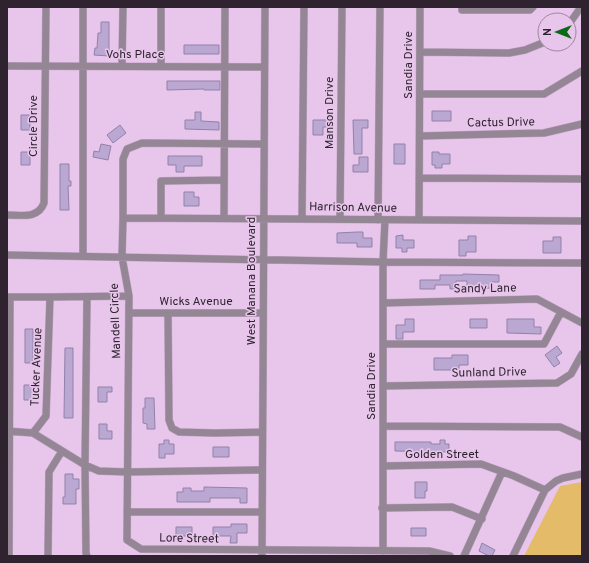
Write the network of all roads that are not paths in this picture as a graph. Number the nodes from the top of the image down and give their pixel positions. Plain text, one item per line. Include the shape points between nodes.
1 (46, 7) edge
2 (84, 7) edge
3 (123, 7) edge
4 (161, 7) edge
5 (225, 7) edge
6 (265, 7) edge
7 (304, 7) edge
8 (342, 7) edge
9 (380, 7) edge
10 (420, 7) edge
11 (462, 7) edge
12 (533, 7) edge
13 (537, 46) edge
14 (420, 52) junction
15 (7, 66) edge
16 (45, 66) junction
17 (122, 66) junction
18 (161, 66) junction
19 (225, 66) junction
20 (83, 67) junction
21 (264, 67) junction
22 (582, 71) edge
23 (420, 94) junction
24 (582, 124) edge
25 (420, 136) junction
26 (224, 144) junction
27 (263, 144) junction
28 (419, 178) junction
29 (224, 180) junction
30 (582, 180) edge
31 (7, 215) edge
32 (123, 218) junction
33 (161, 218) junction
34 (224, 218) junction
35 (263, 219) junction
36 (302, 219) junction
37 (340, 219) junction
38 (381, 220) junction
39 (419, 220) junction
40 (582, 222) edge
41 (7, 255) edge
42 (83, 256) junction
43 (122, 257) junction
44 (263, 260) junction
45 (383, 262) junction
46 (582, 263) edge
47 (128, 296) junction
48 (9, 297) edge
49 (50, 297) junction
50 (87, 297) junction
51 (383, 303) junction
52 (561, 312) junction
53 (263, 313) junction
54 (128, 314) junction
55 (168, 314) junction
56 (582, 323) edge
57 (383, 344) junction
58 (582, 354) edge
59 (383, 386) junction
60 (383, 426) junction
61 (8, 431) edge
62 (262, 432) junction
63 (33, 433) junction
64 (582, 437) edge
65 (62, 451) junction
66 (85, 465) junction
67 (383, 466) junction
68 (262, 470) junction
69 (127, 472) junction
70 (502, 472) junction
71 (582, 474) edge
72 (545, 490) junction
73 (382, 508) junction
74 (127, 512) junction
75 (262, 512) junction
76 (482, 519) junction
77 (383, 551) junction
78 (262, 553) edge
79 (282, 553) edge
80 (370, 554) edge
81 (9, 556) edge
82 (48, 556) edge
83 (87, 556) edge
84 (450, 556) edge
85 (464, 556) edge
86 (513, 556) edge

1 - 16 street, Circle Drive
2 - 20 street
3 - 17 street
4 - 18 street
5 - 19 street
6 - 21 street, West Manana Boulevard
7 - 36 street
8 - 37 street, Manson Drive
9 - 38 street, Sandia Drive
10 - 14 street, Sandia Drive
11 - 12 street via 462,10 530,10
13 - 14 street via 509,53
14 - 23 street, Sandia Drive
15 - 16 street, Vohs Place
16 - 20 street, Vohs Place
16 - 31 street, Circle Drive via 44,203 42,209 33,215
17 - 18 street, Vohs Place
17 - 20 street, Vohs Place
18 - 19 street, Vohs Place
19 - 21 street, Vohs Place
19 - 26 street
20 - 42 street
21 - 27 street, West Manana Boulevard
22 - 23 street via 544,94
23 - 25 street, Sandia Drive
24 - 25 street, Cactus Drive via 544,133
25 - 28 street, Sandia Drive
26 - 27 street, Mandell Circle
26 - 29 street
26 - 32 street, Mandell Circle via 142,143 127,149 123,160
27 - 35 street, West Manana Boulevard
28 - 30 street
28 - 39 street, Sandia Drive
29 - 33 street via 161,181
29 - 34 street
32 - 33 street, Harrison Avenue
32 - 43 street, Mandell Circle
33 - 34 street, Harrison Avenue
34 - 35 street, Harrison Avenue
35 - 36 street, Harrison Avenue
35 - 44 street, West Manana Boulevard
36 - 37 street, Harrison Avenue
37 - 38 street, Harrison Avenue
38 - 39 street, Harrison Avenue
38 - 45 street, Sandia Drive
39 - 40 street, Harrison Avenue
41 - 42 street
42 - 43 street
43 - 44 street
43 - 47 street, Mandell Circle
44 - 45 street
44 - 53 street, West Manana Boulevard
45 - 46 street
45 - 51 street, Sandia Drive
47 - 50 street
47 - 54 street, Mandell Circle
48 - 49 street
48 - 61 street
49 - 50 street
49 - 63 street, Tucker Avenue via 46,416
50 - 66 street
51 - 52 street, Sandy Lane via 537,299
51 - 57 street, Sandia Drive
52 - 56 street, Sandy Lane
52 - 57 street via 544,344
53 - 55 street, Wicks Avenue
53 - 62 street, West Manana Boulevard
54 - 55 street, Wicks Avenue
54 - 69 street, Mandell Circle
55 - 62 street via 168,420 172,428 178,432
57 - 59 street, Sandia Drive
58 - 59 street, Sunland Drive via 571,374 557,383
59 - 60 street, Sandia Drive
60 - 64 street via 560,427
60 - 67 street, Sandia Drive
61 - 63 street
61 - 81 street
62 - 68 street, West Manana Boulevard
63 - 65 street
65 - 66 street
65 - 82 street via 49,472
66 - 69 street via 99,471
66 - 83 street
67 - 70 street, Golden Street via 481,464
67 - 73 street, Sandia Drive
68 - 69 street
68 - 75 street, West Manana Boulevard
69 - 74 street, Lore Street
70 - 72 street, Golden Street
70 - 76 street
71 - 72 street via 556,481
72 - 86 street
73 - 76 street via 452,507
73 - 77 street, Sandia Drive
74 - 75 street
74 - 78 street, Lore Street via 127,540 141,549
75 - 78 street, West Manana Boulevard
76 - 85 street
77 - 80 street, Lore Street
77 - 84 street, Lore Street via 429,552
78 - 79 street, Lore Street
79 - 80 street, Lore Street

